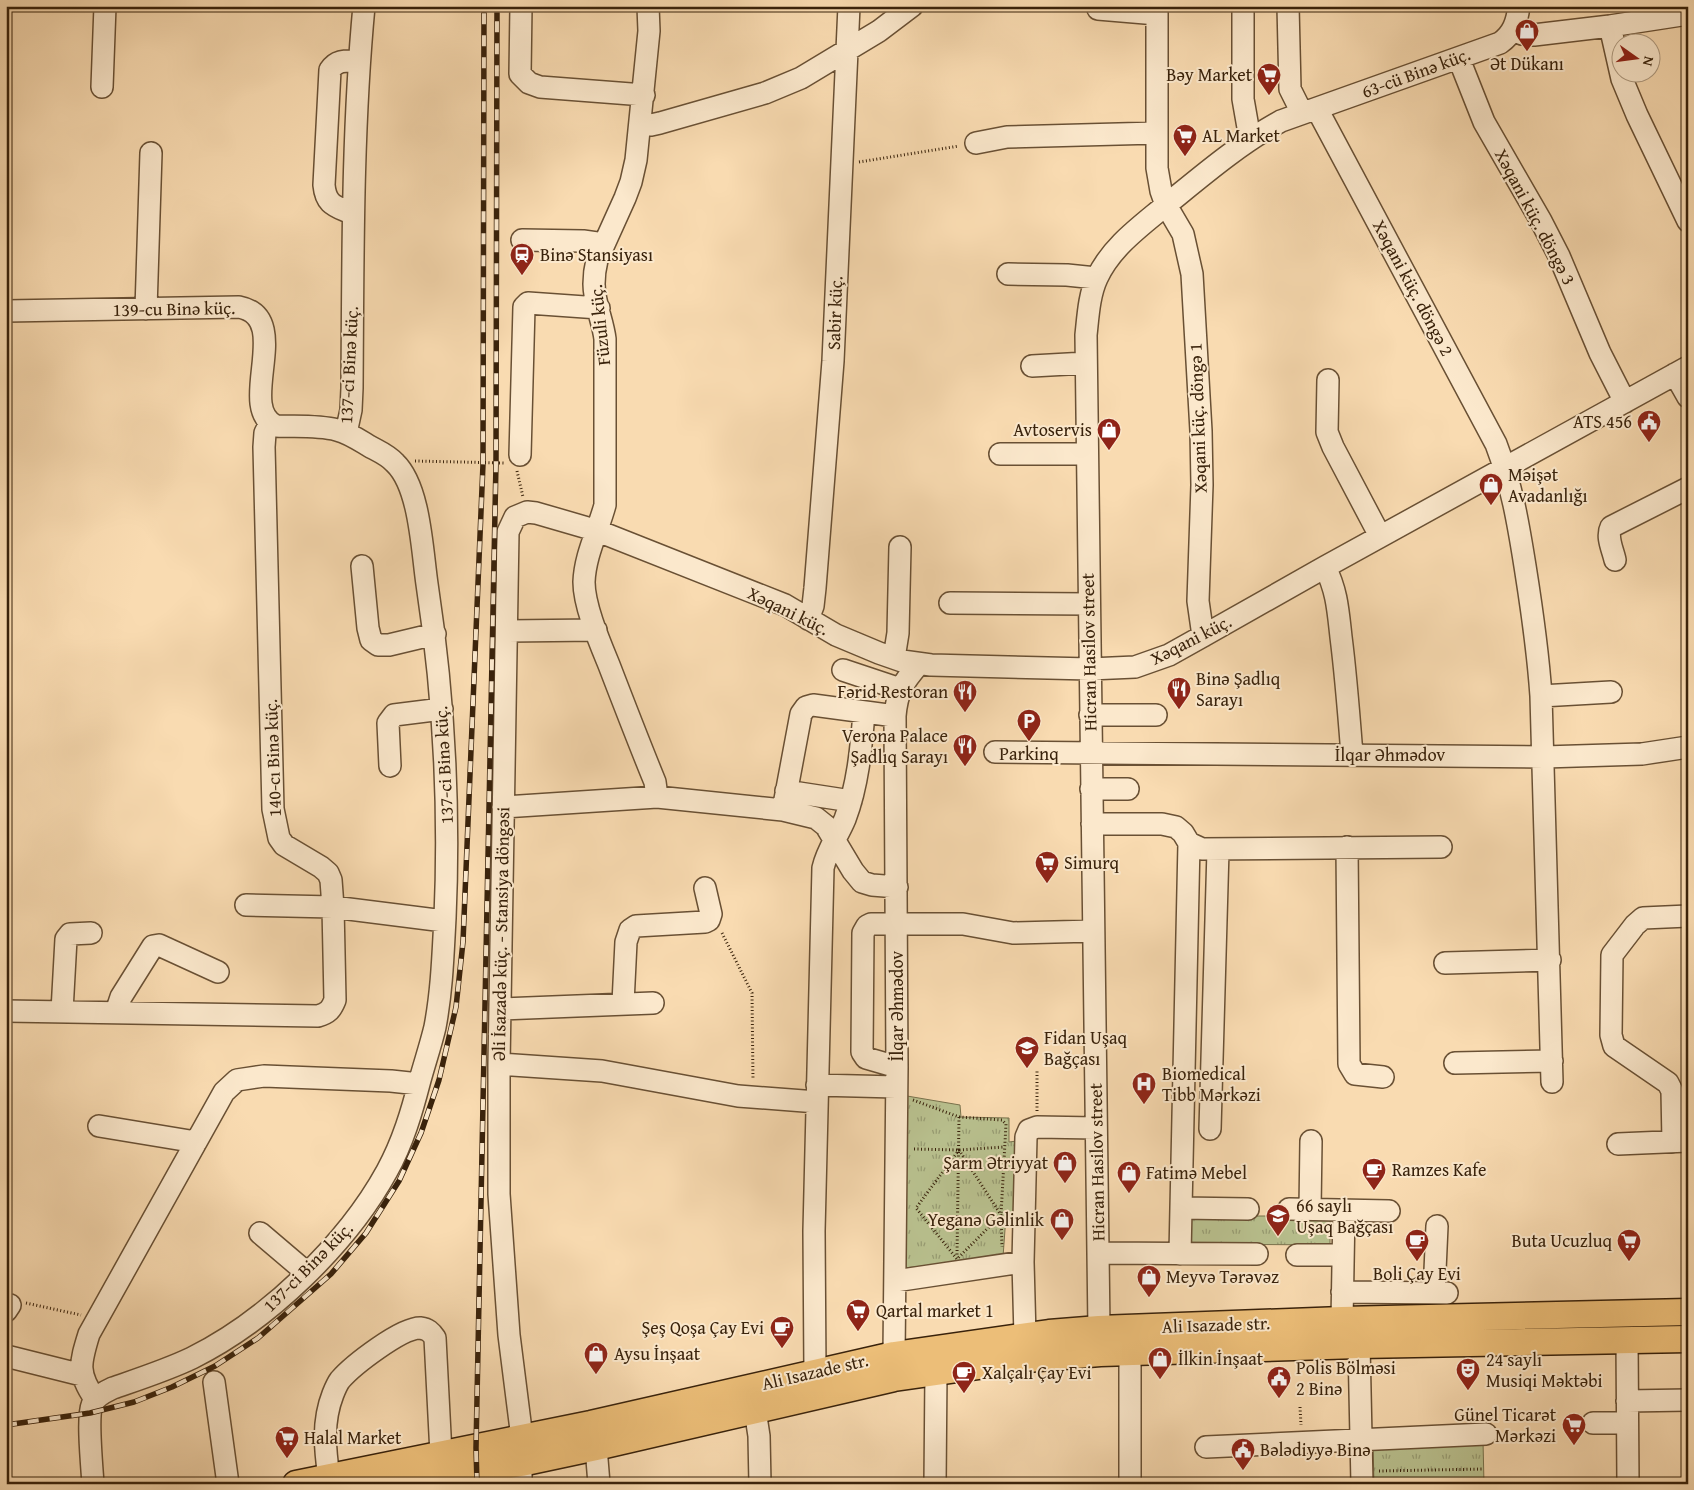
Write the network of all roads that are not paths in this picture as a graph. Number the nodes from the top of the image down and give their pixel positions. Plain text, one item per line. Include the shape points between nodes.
1 (105, 6) edge
2 (364, 6) edge
3 (521, 6) edge
4 (648, 6) edge
5 (849, 6) edge
6 (912, 6) edge
7 (1243, 6) edge
8 (1288, 6) edge
9 (1519, 6) edge
10 (1686, 6) edge
11 (1098, 9) dead end
12 (1157, 10) edge
13 (1688, 14) edge
14 (1610, 26) junction
15 (1513, 30) junction
16 (848, 51) junction
17 (1459, 59) junction
18 (359, 61) junction
19 (102, 87) dead end
20 (644, 95) junction
21 (1309, 111) junction
22 (640, 124) junction
23 (1156, 133) junction
24 (1250, 139) junction
25 (976, 143) road end
26 (151, 153) dead end
27 (1166, 205) junction
28 (353, 214) junction
29 (1688, 221) edge
30 (522, 240) dead end
31 (604, 244) junction
32 (1008, 274) dead end
33 (1096, 278) junction
34 (598, 308) junction
35 (146, 309) junction
36 (6, 311) edge
37 (1086, 363) junction
38 (1032, 366) dead end
39 (1682, 370) edge
40 (1328, 380) dead end
41 (1688, 397) edge
42 (1625, 402) junction
43 (270, 423) junction
44 (346, 433) junction
45 (1000, 454) dead end
46 (1087, 454) junction
47 (514, 462) road end
48 (1505, 468) junction
49 (1688, 488) edge
50 (598, 531) junction
51 (1380, 536) junction
52 (900, 547) dead end
53 (1615, 560) dead end
54 (362, 566) dead end
55 (1325, 567) junction
56 (950, 603) dead end
57 (1089, 604) junction
58 (808, 619) junction
59 (596, 630) junction
60 (507, 631) junction
61 (435, 634) junction
62 (1203, 636) junction
63 (894, 658) junction
64 (919, 664) junction
65 (1090, 669) junction
66 (843, 670) dead end
67 (900, 689) junction
68 (1611, 692) dead end
69 (1541, 696) junction
70 (442, 709) junction
71 (864, 713) junction
72 (1090, 715) junction
73 (1156, 715) dead end
74 (895, 716) junction
75 (1688, 747) edge
76 (996, 752) dead end
77 (1091, 754) junction
78 (1352, 755) junction
79 (1544, 756) junction
80 (860, 757) junction
81 (895, 757) junction
82 (390, 766) dead end
83 (1091, 789) junction
84 (1128, 789) dead end
85 (657, 797) junction
86 (785, 800) junction
87 (850, 801) junction
88 (502, 807) junction
89 (1092, 824) junction
90 (834, 841) junction
91 (1189, 843) junction
92 (1347, 847) junction
93 (1441, 847) dead end
94 (1218, 850) junction
95 (897, 887) junction
96 (704, 888) dead end
97 (246, 905) dead end
98 (333, 908) junction
99 (1688, 916) edge
100 (444, 921) junction
101 (897, 924) junction
102 (1093, 931) junction
103 (91, 933) dead end
104 (1550, 960) junction
105 (1445, 964) dead end
106 (218, 972) dead end
107 (623, 1003) junction
108 (653, 1003) dead end
109 (500, 1009) junction
110 (6, 1011) edge
111 (62, 1011) junction
112 (116, 1012) junction
113 (1455, 1063) dead end
114 (499, 1064) junction
115 (1383, 1077) dead end
116 (897, 1083) junction
117 (419, 1084) junction
118 (817, 1094) junction
119 (99, 1126) dead end
120 (1096, 1128) junction
121 (1210, 1129) dead end
122 (1311, 1141) dead end
123 (1680, 1141) edge
124 (196, 1142) junction
125 (1618, 1144) dead end
126 (1181, 1208) junction
127 (1248, 1209) dead end
128 (1289, 1209) dead end
129 (1310, 1209) junction
130 (1344, 1210) junction
131 (1389, 1211) dead end
132 (1437, 1226) dead end
133 (260, 1233) dead end
134 (1098, 1253) junction
135 (1180, 1254) junction
136 (1257, 1254) dead end
137 (1297, 1255) dead end
138 (1342, 1255) junction
139 (1023, 1262) junction
140 (307, 1273) junction
141 (894, 1281) junction
142 (1342, 1292) junction
143 (1688, 1312) edge
144 (1627, 1313) junction
145 (1350, 1333) junction
146 (1025, 1336) junction
147 (1688, 1339) edge
148 (1627, 1340) junction
149 (1100, 1341) junction
150 (1130, 1352) junction
151 (894, 1355) junction
152 (6, 1356) edge
153 (815, 1372) junction
154 (936, 1372) junction
155 (82, 1375) junction
156 (214, 1382) dead end
157 (95, 1399) junction
158 (1688, 1400) edge
159 (1627, 1401) junction
160 (755, 1410) junction
161 (1627, 1423) junction
162 (1593, 1424) dead end
163 (1486, 1434) dead end
164 (1361, 1440) junction
165 (596, 1447) junction
166 (1206, 1447) dead end
167 (441, 1454) junction
168 (521, 1462) edge
169 (329, 1478) junction
170 (1368, 1478) edge
171 (410, 1483) edge
172 (93, 1484) edge
173 (228, 1484) edge
174 (296, 1484) edge
175 (599, 1484) edge
176 (760, 1484) edge
177 (935, 1484) edge
178 (1130, 1484) edge
179 (1628, 1484) edge

1 - 19 street
2 - 18 street, 137-ci Binə küç.
3 - 20 street via 520,74 529,83 540,87
4 - 20 street, Füzuli küç.
5 - 16 street, Sabir küç.
6 - 16 street
7 - 24 street via 1242,98
8 - 21 street, Xəqani küç. döngə 2 via 1290,88
9 - 15 street
10 - 13 street
11 - 12 street
12 - 23 street
13 - 14 street
14 - 15 street via 1534,34
14 - 29 street via 1622,79 1636,115
15 - 17 street, 63-cü Binə küç. via 1500,43
16 - 22 street via 801,78 765,93 660,123
16 - 58 street, Sabir küç. via 833,361 815,588
17 - 21 street, 63-cü Binə küç.
17 - 42 street, Xəqani küç. döngə 3 via 1484,122 1559,256 1600,353
18 - 28 street, 137-ci Binə küç.
18 - 28 street via 338,61 330,70 324,185 328,201
20 - 22 street, Füzuli küç.
21 - 24 street, 63-cü Binə küç. via 1281,121
21 - 48 street, Xəqani küç. döngə 2 via 1496,444
22 - 31 street, Füzuli küç. via 631,182
23 - 25 street via 1007,136
23 - 27 street via 1158,178
24 - 27 street, 63-cü Binə küç.
26 - 35 street
27 - 33 street, Hicran Hasilov street via 1124,241
27 - 62 street, Xəqani küç. döngə 1 via 1183,234 1192,274 1201,431 1198,601
28 - 44 street, 137-ci Binə küç. via 352,388
30 - 31 street
31 - 34 street, Füzuli küç. via 595,272
32 - 33 street via 1067,274
33 - 37 street, Hicran Hasilov street via 1088,313
34 - 47 street via 528,303 524,307
34 - 50 street, Füzuli küç. via 605,339 605,505
35 - 36 street, 139-cu Binə küç.
35 - 43 street, 139-cu Binə küç. via 239,307 257,315 264,333 263,412
37 - 38 street
37 - 46 street, Hicran Hasilov street
39 - 41 street
39 - 42 street, Xəqani küç.
40 - 51 street via 1327,432
42 - 48 street, Xəqani küç.
43 - 44 street
43 - 98 street, 140-cı Binə küç. via 265,433 264,448 273,809 279,838 284,845 328,873
44 - 61 street, 137-ci Binə küç. via 388,457 406,477 416,509
45 - 46 street
46 - 57 street, Hicran Hasilov street
48 - 51 street, Xəqani küç.
48 - 69 street, Xəqani küç. döngə 2 via 1515,504 1528,582
49 - 53 street via 1611,527 1610,541
50 - 58 street, Xəqani küç. via 784,605
50 - 59 street, Füzuli küç. via 589,551 584,583
50 - 60 street, Əli İsazadə küç. - Stansiya döngəsi via 536,513 526,512 515,517 508,532
51 - 55 street, Xəqani küç.
52 - 63 street via 898,633
54 - 61 street via 371,640 378,645 389,646
55 - 62 street, Xəqani küç.
55 - 78 street via 1336,595
56 - 57 street
57 - 65 street, Hicran Hasilov street
58 - 63 street, Xəqani küç. via 836,635
59 - 60 street
59 - 85 street, Füzuli küç. via 655,782
60 - 88 street, Əli İsazadə küç. - Stansiya döngəsi
61 - 70 street, 137-ci Binə küç.
62 - 65 street, Xəqani küç. via 1169,655 1135,667
63 - 64 street, Xəqani küç.
64 - 65 street, Xəqani küç.
64 - 67 street, İlqar Əhmədov
65 - 72 street, Hicran Hasilov street
66 - 67 street
67 - 74 street, İlqar Əhmədov
68 - 69 street
69 - 79 street, Xəqani küç. döngə 2
70 - 82 street via 394,715 388,723
70 - 100 street, 137-ci Binə küç. via 447,808
71 - 74 street
71 - 80 street
71 - 86 street via 813,705 806,708 801,714
72 - 73 street
72 - 77 street, Hicran Hasilov street
74 - 81 street, İlqar Əhmədov
75 - 79 street, İlqar Əhmədov via 1642,754
76 - 77 street, İlqar Əhmədov
77 - 78 street, İlqar Əhmədov
77 - 83 street, Hicran Hasilov street
78 - 79 street, İlqar Əhmədov
79 - 104 street, Xəqani küç. döngə 2
80 - 81 street
80 - 87 street
81 - 95 street, İlqar Əhmədov
83 - 84 street
83 - 89 street, Hicran Hasilov street
85 - 86 street
85 - 88 street
86 - 87 street
86 - 90 street via 826,826
87 - 90 street
88 - 109 street, Əli İsazadə küç. - Stansiya döngəsi
89 - 91 street via 1162,824 1176,827
89 - 102 street, Hicran Hasilov street
90 - 95 street via 862,882
90 - 118 street via 822,868
91 - 94 street via 1202,849
91 - 126 street
92 - 93 street
92 - 94 street
92 - 115 street via 1349,1064 1356,1074
94 - 121 street
95 - 101 street, İlqar Əhmədov
96 - 107 street via 710,920 636,926 630,930 626,942
97 - 98 street
98 - 100 street
98 - 112 street, 140-cı Binə küç. via 335,1000 327,1013 318,1016
99 - 123 street via 1642,918 1612,955 1611,1035 1614,1046 1668,1083
100 - 117 street, 137-ci Binə küç. via 442,977 434,1028
101 - 102 street via 963,924 1013,933
101 - 116 street, İlqar Əhmədov
101 - 116 street via 871,924 863,933 862,1052
102 - 120 street, Hicran Hasilov street
103 - 111 street via 70,934 66,938
104 - 105 street
104 - 113 street, Xəqani küç. döngə 2 via 1552,1071
106 - 112 street via 159,945 153,946 121,997
107 - 108 street
107 - 109 street
109 - 114 street, Əli İsazadə küç. - Stansiya döngəsi
110 - 111 street, 140-cı Binə küç.
111 - 112 street, 140-cı Binə küç.
114 - 118 street via 602,1071 754,1098
114 - 168 street, Əli İsazadə küç. - Stansiya döngəsi via 502,1246
116 - 118 street
116 - 141 street, İlqar Əhmədov
117 - 124 street via 264,1076 236,1080 224,1092
117 - 140 street, 137-ci Binə küç. via 399,1149 372,1197 349,1228
118 - 153 street
119 - 124 street
120 - 134 street, Hicran Hasilov street
120 - 139 street via 1037,1126 1029,1130 1026,1137
122 - 129 street
123 - 125 street
124 - 155 street via 95,1321 84,1350
126 - 127 street
126 - 135 street
128 - 129 street
129 - 130 street
130 - 131 street
130 - 138 street
132 - 142 street via 1440,1293
133 - 140 street
134 - 135 street
134 - 149 street, Hicran Hasilov street
135 - 136 street
137 - 138 street
138 - 142 street
139 - 141 street via 956,1266
139 - 146 street
140 - 157 street, 137-ci Binə küç. via 229,1338 191,1359 113,1388
141 - 151 street, İlqar Əhmədov
142 - 145 street
143 - 144 main road, Ali Isazade str.
144 - 145 main road, Ali Isazade str.
144 - 148 main road
145 - 148 main road, Ali Isazade str.
145 - 149 main road, Ali Isazade str.
145 - 150 main road, Ali Isazade str.
145 - 164 street
146 - 149 main road, Ali Isazade str.
146 - 151 main road, Ali Isazade str.
147 - 148 main road, Ali Isazade str.
148 - 159 street
149 - 150 main road, Ali Isazade str.
149 - 154 main road, Ali Isazade str. via 1027,1360
150 - 178 street
151 - 153 main road, Ali Isazade str.
152 - 155 street
153 - 168 main road, Ali Isazade str. via 591,1424
154 - 160 main road, Ali Isazade str. via 884,1380
154 - 177 street
155 - 157 street
156 - 173 street
157 - 172 street via 90,1413
158 - 159 street
159 - 161 street
160 - 165 main road, Ali Isazade str.
160 - 176 street
161 - 162 street
161 - 179 street
163 - 164 street
164 - 166 street
164 - 170 street
165 - 168 main road, Ali Isazade str.
165 - 175 street
167 - 168 main road, Ali Isazade str.
167 - 169 main road, Ali Isazade str.
167 - 169 street via 435,1338 431,1331 414,1329 375,1349 340,1381 333,1393 326,1418
168 - 171 main road, Ali Isazade str.
169 - 174 main road, Ali Isazade str.

